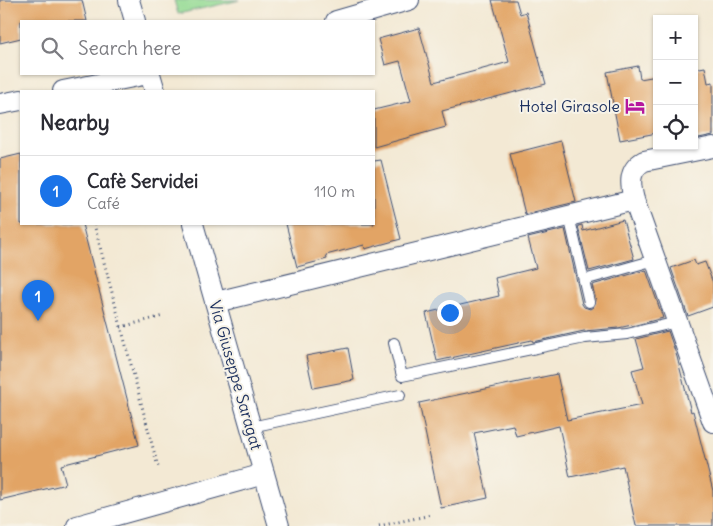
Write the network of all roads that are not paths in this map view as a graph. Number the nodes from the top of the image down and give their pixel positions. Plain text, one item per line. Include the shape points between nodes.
1 (129, 0) edge
2 (409, 0) edge
3 (135, 20) edge
4 (339, 20) edge
5 (144, 75) edge
6 (149, 75) edge
7 (69, 90) edge
8 (155, 90) edge
9 (20, 100) edge
10 (0, 104) edge
11 (713, 147) edge
12 (634, 200) junction
13 (569, 216) junction
14 (193, 225) edge
15 (655, 260) junction
16 (584, 280) junction
17 (216, 302) junction
18 (589, 302) dead end
19 (677, 322) junction
20 (394, 343) dead end
21 (400, 395) dead end
22 (713, 422) edge
23 (251, 427) junction
24 (264, 474) junction
25 (77, 526) edge
26 (279, 526) edge

1 - 3 street
2 - 4 street
5 - 7 street
6 - 8 street
9 - 10 street
11 - 12 street via 638,165 631,179
12 - 13 street
12 - 15 street
13 - 16 lane
13 - 17 street
14 - 17 street, Via Giuseppe Saragat
15 - 16 lane
15 - 19 street
16 - 18 lane
17 - 23 street, Via Giuseppe Saragat
19 - 20 lane via 402,376
19 - 22 street
21 - 23 lane
23 - 24 street, Via Giuseppe Saragat
24 - 25 street
24 - 26 street, Via Giuseppe Saragat

